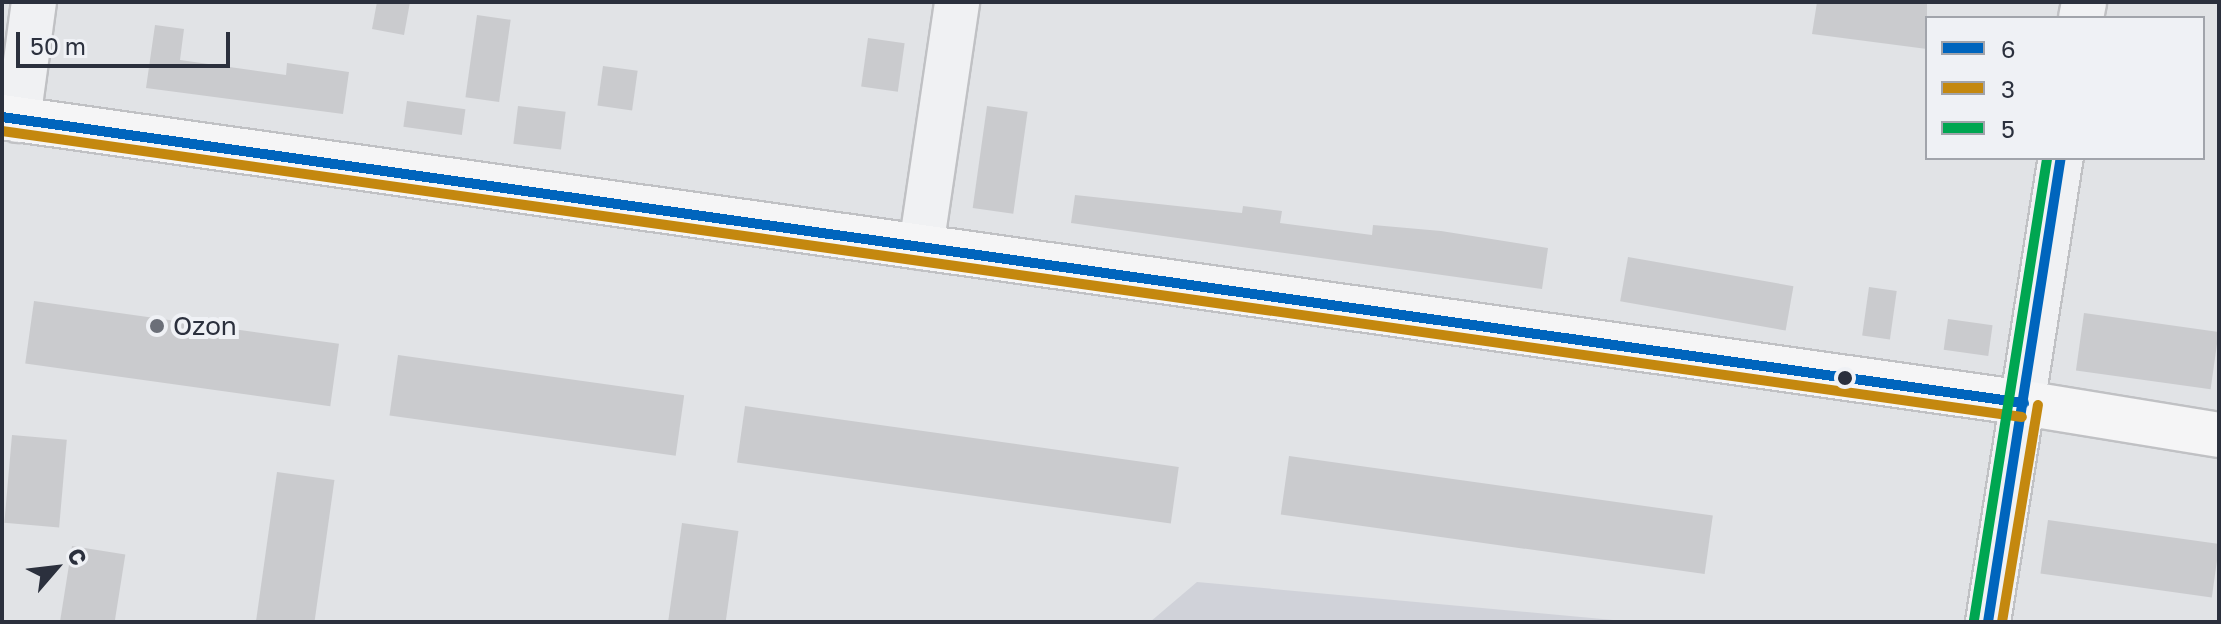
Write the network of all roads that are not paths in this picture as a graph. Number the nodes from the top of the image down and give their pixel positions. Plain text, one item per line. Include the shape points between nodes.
1 (34, 2) edge
2 (957, 2) edge
3 (10, 119) edge
4 (2061, 160) edge
5 (921, 247) junction
6 (2024, 403) junction
7 (2219, 435) edge
8 (1988, 622) edge

1 - 3 street
2 - 5 street
3 - 5 main road
4 - 6 street
5 - 6 main road
6 - 7 main road
6 - 8 street

